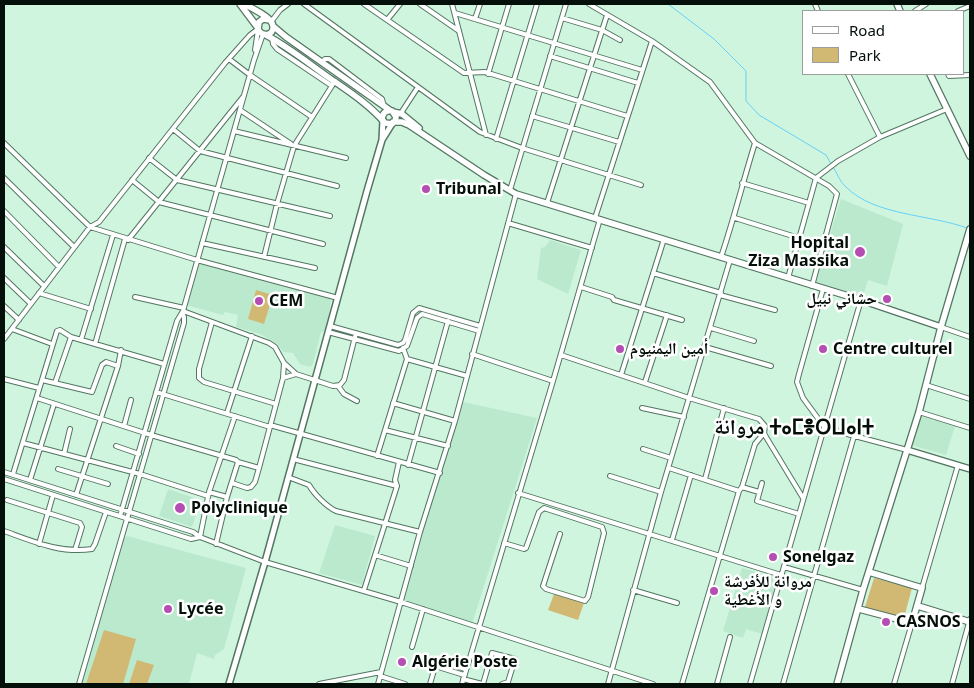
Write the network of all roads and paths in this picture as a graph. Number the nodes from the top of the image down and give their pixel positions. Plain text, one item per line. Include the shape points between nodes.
1 (240, 4) edge
2 (245, 4) edge
3 (288, 4) edge
4 (304, 4) edge
5 (364, 4) edge
6 (400, 4) edge
7 (420, 4) edge
8 (452, 4) edge
9 (480, 4) edge
10 (509, 4) edge
11 (537, 4) edge
12 (566, 4) edge
13 (589, 4) edge
14 (455, 13) junction
15 (607, 14) junction
16 (562, 18) junction
17 (475, 19) junction
18 (387, 20) junction
19 (271, 23) junction
20 (502, 27) junction
21 (258, 29) junction
22 (602, 30) junction
23 (459, 31) junction
24 (527, 35) junction
25 (267, 36) junction
26 (620, 40) dead end
27 (652, 42) junction
28 (554, 43) junction
29 (594, 55) junction
30 (550, 56) junction
31 (229, 58) junction
32 (254, 60) junction
33 (590, 70) junction
34 (642, 70) junction
35 (471, 72) junction
36 (488, 74) junction
37 (250, 75) junction
38 (849, 75) edge
39 (930, 75) edge
40 (948, 75) edge
41 (970, 75) edge
42 (514, 81) junction
43 (638, 83) junction
44 (333, 84) junction
45 (418, 87) junction
46 (540, 89) junction
47 (245, 94) junction
48 (580, 101) junction
49 (947, 108) junction
50 (240, 110) junction
51 (392, 111) junction
52 (400, 113) junction
53 (532, 116) junction
54 (628, 116) junction
55 (312, 117) junction
56 (382, 119) junction
57 (392, 123) junction
58 (571, 127) junction
59 (173, 129) junction
60 (234, 131) junction
61 (486, 135) junction
62 (428, 136) junction
63 (880, 137) junction
64 (496, 139) junction
65 (382, 140) junction
66 (619, 142) junction
67 (4, 143) edge
68 (755, 143) junction
69 (294, 146) junction
70 (522, 148) junction
71 (200, 151) junction
72 (970, 156) edge
73 (150, 158) junction
74 (227, 158) junction
75 (346, 158) dead end
76 (560, 160) junction
77 (286, 173) junction
78 (609, 175) junction
79 (4, 178) edge
80 (816, 178) junction
81 (132, 180) junction
82 (177, 180) junction
83 (742, 183) junction
84 (641, 185) dead end
85 (337, 186) dead end
86 (217, 190) junction
87 (510, 190) junction
88 (516, 194) junction
89 (159, 202) junction
90 (547, 203) junction
91 (809, 203) junction
92 (277, 204) junction
93 (4, 211) edge
94 (210, 215) junction
95 (330, 216) dead end
96 (598, 218) junction
97 (735, 218) junction
98 (508, 222) junction
99 (90, 227) junction
100 (270, 230) junction
101 (970, 230) edge
102 (113, 235) junction
103 (799, 238) junction
104 (664, 239) junction
105 (969, 239) edge
106 (127, 240) junction
107 (202, 243) junction
108 (323, 244) dead end
109 (4, 247) edge
110 (74, 247) junction
111 (592, 248) junction
112 (264, 257) junction
113 (721, 257) junction
114 (197, 260) junction
115 (730, 260) junction
116 (59, 267) junction
117 (315, 268) dead end
118 (653, 273) junction
119 (4, 278) edge
120 (788, 278) junction
121 (44, 286) junction
122 (812, 286) junction
123 (580, 287) junction
124 (823, 289) junction
125 (39, 292) junction
126 (721, 294) junction
127 (135, 296) dead end
128 (338, 298) junction
129 (861, 300) junction
130 (31, 304) junction
131 (4, 306) edge
132 (91, 308) junction
133 (642, 308) junction
134 (775, 310) dead end
135 (183, 311) junction
136 (667, 315) junction
137 (18, 320) junction
138 (682, 320) dead end
139 (212, 322) junction
140 (448, 322) junction
141 (941, 327) junction
142 (479, 328) junction
143 (711, 328) junction
144 (12, 329) junction
145 (329, 329) junction
146 (356, 333) junction
147 (252, 336) junction
148 (970, 337) edge
149 (71, 338) junction
150 (4, 339) edge
151 (81, 340) junction
152 (354, 340) junction
153 (754, 341) dead end
154 (52, 344) junction
155 (95, 344) junction
156 (401, 345) junction
157 (705, 347) junction
158 (121, 350) junction
159 (404, 350) junction
160 (472, 354) junction
161 (561, 355) junction
162 (407, 359) junction
163 (284, 363) junction
164 (164, 364) junction
165 (118, 366) junction
166 (772, 366) dead end
167 (436, 367) junction
168 (296, 374) junction
169 (621, 374) junction
170 (467, 376) junction
171 (283, 378) junction
172 (4, 379) edge
173 (42, 380) junction
174 (554, 380) junction
175 (316, 381) junction
176 (645, 382) junction
177 (55, 383) junction
178 (926, 385) junction
179 (338, 386) junction
180 (40, 388) junction
181 (156, 392) junction
182 (235, 392) junction
183 (163, 394) junction
184 (37, 398) junction
185 (689, 398) junction
186 (970, 399) edge
187 (131, 400) dead end
188 (357, 400) dead end
189 (54, 404) junction
190 (276, 404) junction
191 (393, 404) junction
192 (642, 408) dead end
193 (724, 408) junction
194 (423, 412) junction
195 (919, 412) junction
196 (227, 413) junction
197 (235, 416) junction
198 (684, 417) junction
199 (100, 419) junction
200 (455, 421) junction
201 (124, 426) junction
202 (270, 426) junction
203 (825, 428) junction
204 (970, 428) edge
205 (70, 430) dead end
206 (385, 430) junction
207 (144, 433) junction
208 (301, 434) junction
209 (764, 434) junction
210 (151, 435) junction
211 (854, 436) junction
212 (415, 438) junction
213 (23, 443) junction
214 (116, 446) dead end
215 (448, 446) junction
216 (40, 447) junction
217 (643, 449) dead end
218 (907, 450) junction
219 (64, 454) junction
220 (139, 454) junction
221 (220, 456) junction
222 (376, 456) junction
223 (671, 458) junction
224 (293, 459) junction
225 (87, 460) junction
226 (238, 462) junction
227 (399, 462) junction
228 (408, 465) junction
229 (958, 465) junction
230 (259, 468) junction
231 (669, 468) junction
232 (58, 469) dead end
233 (970, 469) edge
234 (4, 472) edge
235 (134, 472) junction
236 (13, 474) junction
237 (140, 474) junction
238 (440, 474) junction
239 (691, 475) junction
240 (82, 476) junction
241 (610, 476) dead end
242 (288, 477) junction
243 (4, 479) edge
244 (705, 479) junction
245 (30, 480) junction
246 (232, 483) junction
247 (762, 483) dead end
248 (108, 484) dead end
249 (397, 486) junction
250 (741, 489) junction
251 (661, 492) junction
252 (759, 492) junction
253 (518, 493) junction
254 (209, 494) junction
255 (53, 495) junction
256 (76, 495) junction
257 (227, 497) junction
258 (803, 498) junction
259 (7, 500) dead end
260 (122, 510) junction
261 (106, 512) junction
262 (129, 512) junction
263 (48, 513) junction
264 (799, 514) junction
265 (120, 516) junction
266 (127, 519) junction
267 (386, 523) junction
268 (4, 531) edge
269 (420, 532) junction
270 (650, 533) junction
271 (560, 534) dead end
272 (200, 537) junction
273 (672, 540) junction
274 (504, 543) junction
275 (39, 544) junction
276 (216, 544) junction
277 (75, 550) junction
278 (375, 555) junction
279 (721, 556) junction
280 (265, 562) junction
281 (411, 566) junction
282 (784, 568) junction
283 (869, 572) junction
284 (781, 575) junction
285 (815, 576) junction
286 (922, 588) junction
287 (364, 590) junction
288 (633, 590) junction
289 (863, 590) junction
290 (401, 602) junction
291 (677, 603) dead end
292 (918, 606) junction
293 (423, 609) junction
294 (859, 609) junction
295 (970, 621) edge
296 (912, 623) junction
297 (479, 627) junction
298 (730, 637) dead end
299 (412, 647) dead end
300 (435, 666) junction
301 (466, 669) junction
302 (611, 671) junction
303 (380, 674) junction
304 (463, 679) edge
305 (79, 684) edge
306 (230, 684) edge
307 (319, 684) edge
308 (378, 684) edge
309 (405, 684) edge
310 (430, 684) edge
311 (482, 684) edge
312 (502, 684) edge
313 (608, 684) edge
314 (654, 684) edge
315 (682, 684) edge
316 (717, 684) edge
317 (750, 684) edge
318 (783, 684) edge
319 (836, 684) edge
320 (894, 684) edge
321 (952, 684) edge

1 - 21 main road
2 - 19 main road
3 - 19 street
4 - 45 street
5 - 18 street
6 - 18 street
7 - 23 street
8 - 14 street
9 - 17 street
10 - 20 street
11 - 24 street
12 - 16 street
13 - 15 street
14 - 17 street
14 - 23 street
15 - 22 street
15 - 27 street
16 - 22 street
16 - 28 street
17 - 20 street
18 - 35 street via 464,73
19 - 21 main road via 265,19
19 - 25 main road
19 - 51 main road
20 - 24 street
20 - 36 street
21 - 25 main road
21 - 31 street
21 - 32 street
22 - 26 street
22 - 29 street
23 - 35 street
24 - 28 street
24 - 42 street
25 - 32 street
25 - 44 main road
27 - 34 street
27 - 68 street via 710,82
28 - 29 street
28 - 30 street
29 - 33 street
29 - 34 street
30 - 33 street
30 - 46 street
31 - 37 street
31 - 59 street
32 - 37 street
33 - 43 street
33 - 48 street
34 - 43 street
35 - 36 street
35 - 61 street
36 - 42 street
37 - 47 street
37 - 55 street
38 - 63 street
39 - 49 main road
40 - 41 street
42 - 46 street
42 - 64 street
43 - 54 street
44 - 55 street
44 - 56 main road
45 - 52 street
45 - 61 street
46 - 48 street
46 - 53 street
47 - 50 street
47 - 71 street
48 - 54 street
48 - 58 street
49 - 63 street
49 - 72 main road
50 - 60 street
50 - 69 street
51 - 52 main road
51 - 56 main road via 385,112
51 - 57 main road via 396,117
52 - 62 main road
53 - 58 street
53 - 70 street
54 - 66 street
55 - 69 street
56 - 57 main road via 385,123
56 - 65 main road
57 - 62 main road via 404,123
57 - 65 main road
58 - 66 street
58 - 76 street
59 - 71 street
59 - 73 street
60 - 69 street
60 - 74 street
61 - 64 street
62 - 87 main road
63 - 80 street
64 - 70 street
65 - 128 main road
66 - 78 street
67 - 99 street
68 - 80 street
68 - 83 street
69 - 75 street
69 - 77 street
70 - 76 street
70 - 87 street
71 - 74 street
71 - 82 street
73 - 81 street
73 - 82 street
74 - 77 street
74 - 86 street
76 - 78 street
76 - 90 street
77 - 85 street
77 - 92 street
78 - 84 street
78 - 96 street
79 - 110 street
80 - 91 street
80 - 122 street via 838,194
81 - 89 street
81 - 99 street via 99,222
82 - 86 street
82 - 89 street
83 - 91 street
83 - 97 street
86 - 92 street
86 - 94 street
87 - 88 main road
88 - 90 main road
88 - 98 street
89 - 94 street
89 - 106 street
90 - 96 main road
91 - 103 street
92 - 95 street
92 - 100 street
93 - 116 street
94 - 100 street
94 - 107 street
96 - 104 main road
96 - 111 street
97 - 103 street
97 - 113 street
98 - 111 street
98 - 142 street
99 - 102 street
99 - 110 street
100 - 108 street
100 - 112 street
101 - 105 main road
102 - 106 street
102 - 132 street
103 - 120 street
104 - 113 main road
104 - 118 street
105 - 141 main road
106 - 114 street
106 - 155 street
107 - 112 street
107 - 114 street
109 - 121 street
110 - 116 street
111 - 123 street
112 - 117 street
113 - 115 main road
114 - 128 street
114 - 135 street
115 - 120 main road
115 - 126 street
116 - 121 street
118 - 126 street
118 - 133 street
119 - 130 street
120 - 122 main road
121 - 125 street
122 - 124 main road
123 - 133 street
123 - 161 street
124 - 129 main road
124 - 203 street via 797,382 802,398
125 - 130 street
125 - 132 street
126 - 134 street
126 - 143 street
127 - 135 street
128 - 145 main road
129 - 141 main road
129 - 203 street
130 - 137 street
131 - 137 street
132 - 151 street
133 - 136 street
133 - 169 street
135 - 139 street
135 - 164 street
135 - 183 street via 184,323
136 - 138 street
136 - 176 street
137 - 144 street
139 - 147 street
139 - 182 street via 198,375 204,382
140 - 142 street
140 - 159 street via 420,314
140 - 167 street
141 - 148 street
141 - 178 main road
142 - 156 street via 419,308 413,313
142 - 160 street
143 - 153 street
143 - 157 street
144 - 150 street
144 - 154 street
145 - 146 street
145 - 152 street
145 - 175 main road
146 - 152 street
146 - 156 street
147 - 163 street via 275,347
147 - 182 street
149 - 151 street
149 - 154 street via 60,330
149 - 177 street
151 - 155 street
152 - 159 street via 395,351
152 - 179 street via 343,382
154 - 173 street
155 - 158 street
156 - 159 street
157 - 166 street
157 - 185 street
158 - 164 street
158 - 165 street
159 - 162 street
160 - 170 street
160 - 174 street
161 - 169 street
161 - 174 street
162 - 167 street
162 - 191 street
163 - 168 street
163 - 171 street
164 - 181 street
165 - 177 street via 106,362 102,365 92,392
165 - 199 street
167 - 170 street
167 - 194 street
168 - 171 street
168 - 175 street
169 - 176 street
170 - 200 street
171 - 190 street
172 - 180 street
173 - 177 street
173 - 180 street
174 - 253 street
175 - 179 street
175 - 208 main road
176 - 185 street
178 - 186 street
178 - 195 main road
179 - 188 street via 344,394
180 - 184 street
181 - 183 street
181 - 207 street
182 - 190 street
182 - 196 street
183 - 196 street
183 - 210 street
184 - 189 street
184 - 213 street
185 - 193 street
185 - 198 street
187 - 201 street
189 - 199 street
189 - 216 street
190 - 202 street
191 - 194 street
191 - 206 street
192 - 198 street
193 - 209 street via 759,419 765,426
193 - 244 street
194 - 200 street
194 - 212 street
195 - 204 street
195 - 218 main road
196 - 197 street
197 - 202 street
197 - 221 street
198 - 223 street
199 - 201 street
199 - 225 street
200 - 215 street
201 - 207 street
202 - 208 street
202 - 230 street
203 - 211 street
203 - 258 street
205 - 219 street
206 - 212 street
206 - 222 street
207 - 210 street
207 - 220 street
208 - 222 street
208 - 224 main road
209 - 250 street via 755,444
209 - 258 street
210 - 221 street
210 - 237 street
211 - 218 street
211 - 285 street
212 - 215 street
212 - 228 street
213 - 216 street
213 - 236 street
214 - 220 street
215 - 238 street
216 - 219 street
216 - 245 street
217 - 223 street
218 - 229 main road
218 - 283 main road
219 - 225 street
220 - 235 street
221 - 226 street
221 - 254 street
222 - 227 street
223 - 231 street
224 - 242 main road
224 - 249 street
225 - 235 street
225 - 240 street
226 - 230 street
226 - 246 street
227 - 228 street
227 - 249 street
228 - 238 street
229 - 233 main road
229 - 286 street
230 - 246 street via 251,487
231 - 239 street
231 - 251 street
232 - 240 street
234 - 236 street
235 - 237 street
235 - 260 street
236 - 245 street
237 - 254 street
237 - 262 street
238 - 269 street
239 - 244 street
239 - 273 street
240 - 248 street
240 - 256 street
241 - 251 street
242 - 267 street via 309,485 314,494 336,511
242 - 280 main road
243 - 255 street
244 - 250 street
245 - 256 street
246 - 257 street
247 - 252 street
249 - 267 street
250 - 252 street
250 - 279 street
251 - 270 street
252 - 264 street via 757,501
253 - 270 street
253 - 274 street
254 - 257 street
254 - 272 street
255 - 261 street
255 - 263 street
256 - 260 street
257 - 276 street
258 - 264 street
259 - 263 street
260 - 262 street
260 - 265 street
261 - 265 street
261 - 277 street via 92,549
262 - 266 street
262 - 272 street
263 - 275 street
263 - 277 street via 80,523 82,527
264 - 282 street
265 - 266 street
266 - 272 street via 191,539
266 - 305 street
267 - 269 street
267 - 278 street
268 - 275 street
269 - 281 street
270 - 273 street
270 - 288 street
271 - 274 street via 543,586 585,600 604,533 602,527 544,508 539,512 526,548
272 - 276 street
273 - 279 street
274 - 297 street
275 - 277 street
276 - 280 street
278 - 281 street
278 - 287 street
279 - 284 street
279 - 315 street
280 - 287 street
280 - 306 main road
281 - 290 street
282 - 284 street
282 - 285 street
283 - 286 main road
283 - 289 main road
284 - 317 street
285 - 289 street
285 - 318 street
286 - 292 main road
287 - 290 street
288 - 291 street
288 - 302 street
289 - 294 main road
290 - 293 street
290 - 303 street
292 - 295 main road
292 - 296 main road
293 - 297 street
293 - 299 street
294 - 296 main road
294 - 319 main road
295 - 321 street
296 - 320 street
297 - 301 street
297 - 302 street
298 - 316 street
300 - 301 street via 436,660
300 - 304 street
300 - 310 street
301 - 304 street
302 - 313 street
302 - 314 street
303 - 307 street
303 - 308 street
303 - 309 street
304 - 311 street
311 - 312 street via 492,653 515,659 508,682

